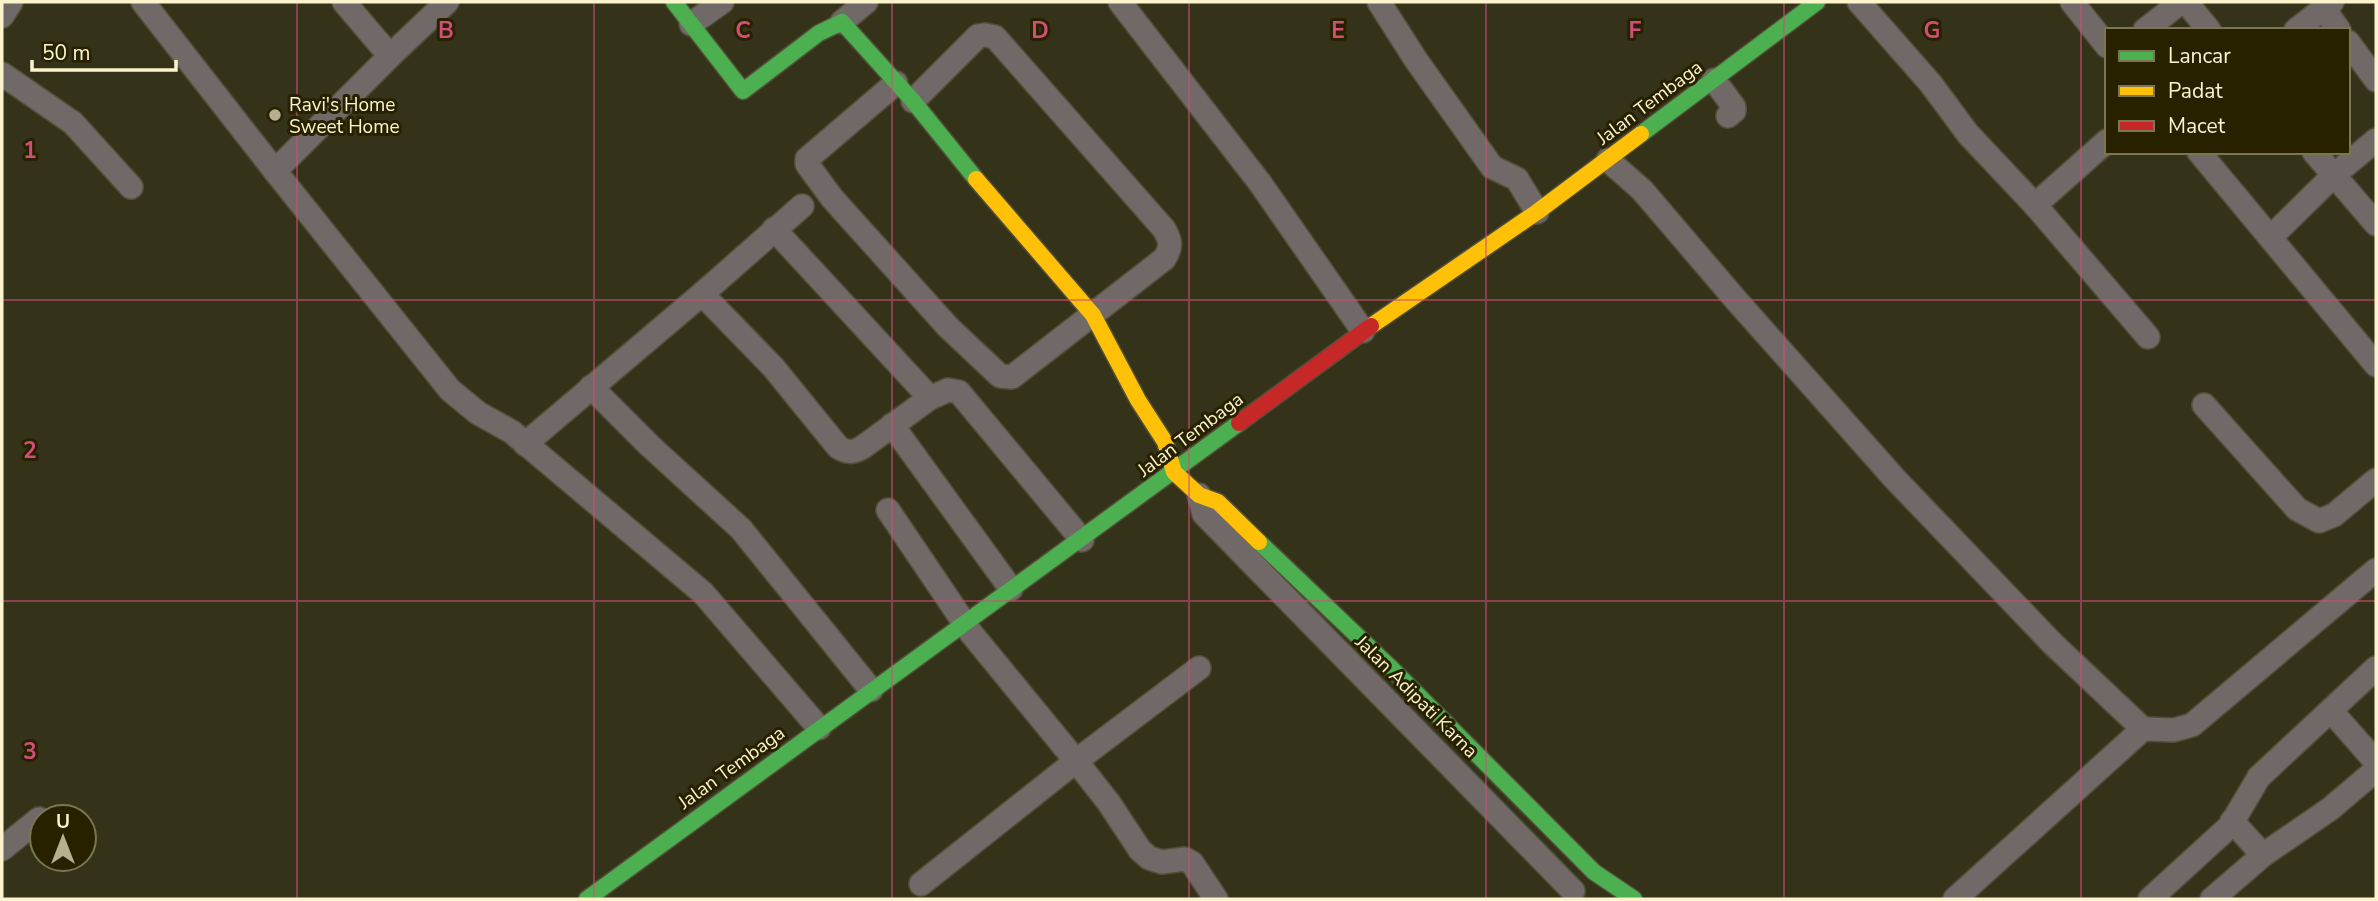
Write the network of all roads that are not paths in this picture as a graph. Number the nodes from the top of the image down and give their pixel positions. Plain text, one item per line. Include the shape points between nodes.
1 (11, 2) edge
2 (143, 2) edge
3 (344, 2) edge
4 (447, 2) edge
5 (674, 2) edge
6 (722, 2) edge
7 (866, 2) edge
8 (1120, 2) edge
9 (1379, 2) edge
10 (1817, 2) edge
11 (1859, 2) edge
12 (2072, 2) edge
13 (2183, 2) edge
14 (2328, 5) edge
15 (2, 16) edge
16 (842, 23) junction
17 (691, 24) junction
18 (2148, 28) edge
19 (2207, 28) edge
20 (2298, 28) edge
21 (2338, 28) edge
22 (2105, 43) edge
23 (2350, 46) edge
24 (390, 56) junction
25 (2, 74) edge
26 (2376, 80) edge
27 (896, 83) junction
28 (913, 101) junction
29 (2376, 140) edge
30 (2105, 143) edge
31 (2201, 154) edge
32 (2316, 154) edge
33 (1615, 166) junction
34 (275, 171) junction
35 (2334, 175) junction
36 (131, 187) dead end
37 (2035, 205) junction
38 (802, 206) dead end
39 (1536, 212) junction
40 (2376, 224) edge
41 (774, 229) junction
42 (2271, 237) junction
43 (702, 294) junction
44 (1093, 315) junction
45 (1363, 331) junction
46 (2148, 337) dead end
47 (2376, 365) edge
48 (591, 387) junction
49 (930, 398) junction
50 (2204, 405) dead end
51 (892, 425) junction
52 (525, 444) junction
53 (2376, 480) edge
54 (1188, 485) junction
55 (888, 510) dead end
56 (1082, 540) junction
57 (2376, 570) edge
58 (1011, 589) junction
59 (968, 628) junction
60 (1390, 667) junction
61 (1199, 668) dead end
62 (2376, 668) edge
63 (1371, 686) junction
64 (871, 690) junction
65 (2332, 712) junction
66 (820, 728) junction
67 (2143, 729) junction
68 (1076, 761) junction
69 (2376, 762) edge
70 (2376, 770) edge
71 (1539, 819) junction
72 (2232, 821) junction
73 (28, 828) edge
74 (1522, 837) junction
75 (2, 849) edge
76 (2263, 855) junction
77 (1594, 872) junction
78 (921, 884) dead end
79 (1568, 895) edge
80 (599, 896) edge
81 (1216, 899) edge
82 (1634, 899) edge
83 (1955, 899) edge
84 (2150, 899) edge
85 (2212, 899) edge

1 - 15 street
2 - 34 street
3 - 24 street
4 - 24 street
5 - 17 street
6 - 17 street
7 - 16 street
8 - 45 street via 1259,183
9 - 39 street via 1492,167 1517,179
10 - 33 street, Jalan Tembaga via 1721,95
11 - 37 street via 1968,134
12 - 22 street
13 - 18 street
13 - 19 street
14 - 20 street
14 - 21 street
16 - 17 street via 819,33 743,91
16 - 27 street
23 - 26 street
24 - 34 street
25 - 36 street via 73,123
27 - 28 street
27 - 44 street via 807,159 809,169 832,198 948,327 1000,376 1012,377
28 - 44 street
28 - 44 street via 978,36 995,37 1164,229 1170,241 1164,260
29 - 35 street
30 - 37 street
31 - 42 street
32 - 35 street
33 - 39 street, Jalan Tembaga
33 - 67 street via 1642,190 1895,479 2052,643
34 - 52 street via 450,390
35 - 40 street
35 - 42 street
37 - 46 street
38 - 41 street
39 - 45 street, Jalan Tembaga
41 - 43 street
41 - 49 street
42 - 47 street
43 - 48 street
43 - 51 street via 773,367 838,447 856,452
44 - 54 street
45 - 54 street, Jalan Tembaga
48 - 52 street
48 - 64 street via 741,529
49 - 51 street
49 - 56 street via 948,390 959,392
50 - 53 street via 2309,517 2319,521 2334,514
51 - 58 street
52 - 66 street via 703,593
54 - 56 street, Jalan Tembaga
54 - 60 street, Jalan Adipati Karna via 1218,502
54 - 63 street, Jalan Adipati Karna via 1203,514
55 - 59 street
56 - 58 street, Jalan Tembaga
57 - 67 street via 2192,725 2174,730
58 - 59 street, Jalan Tembaga
59 - 64 street, Jalan Tembaga
59 - 68 street
60 - 63 street
60 - 71 street, Jalan Adipati Karna
61 - 68 street
62 - 65 street
63 - 74 street, Jalan Adipati Karna
64 - 66 street, Jalan Tembaga
65 - 69 street
65 - 72 street via 2259,777
66 - 80 street, Jalan Tembaga
67 - 83 street
68 - 78 street
68 - 81 street via 1140,850 1162,862 1185,859 1192,863
70 - 76 street via 2330,809
71 - 74 street
71 - 77 street, Jalan Adipati Karna
72 - 76 street
72 - 84 street
73 - 75 street
74 - 79 street, Jalan Adipati Karna
76 - 85 street
77 - 79 street
77 - 82 street, Jalan Adipati Karna

